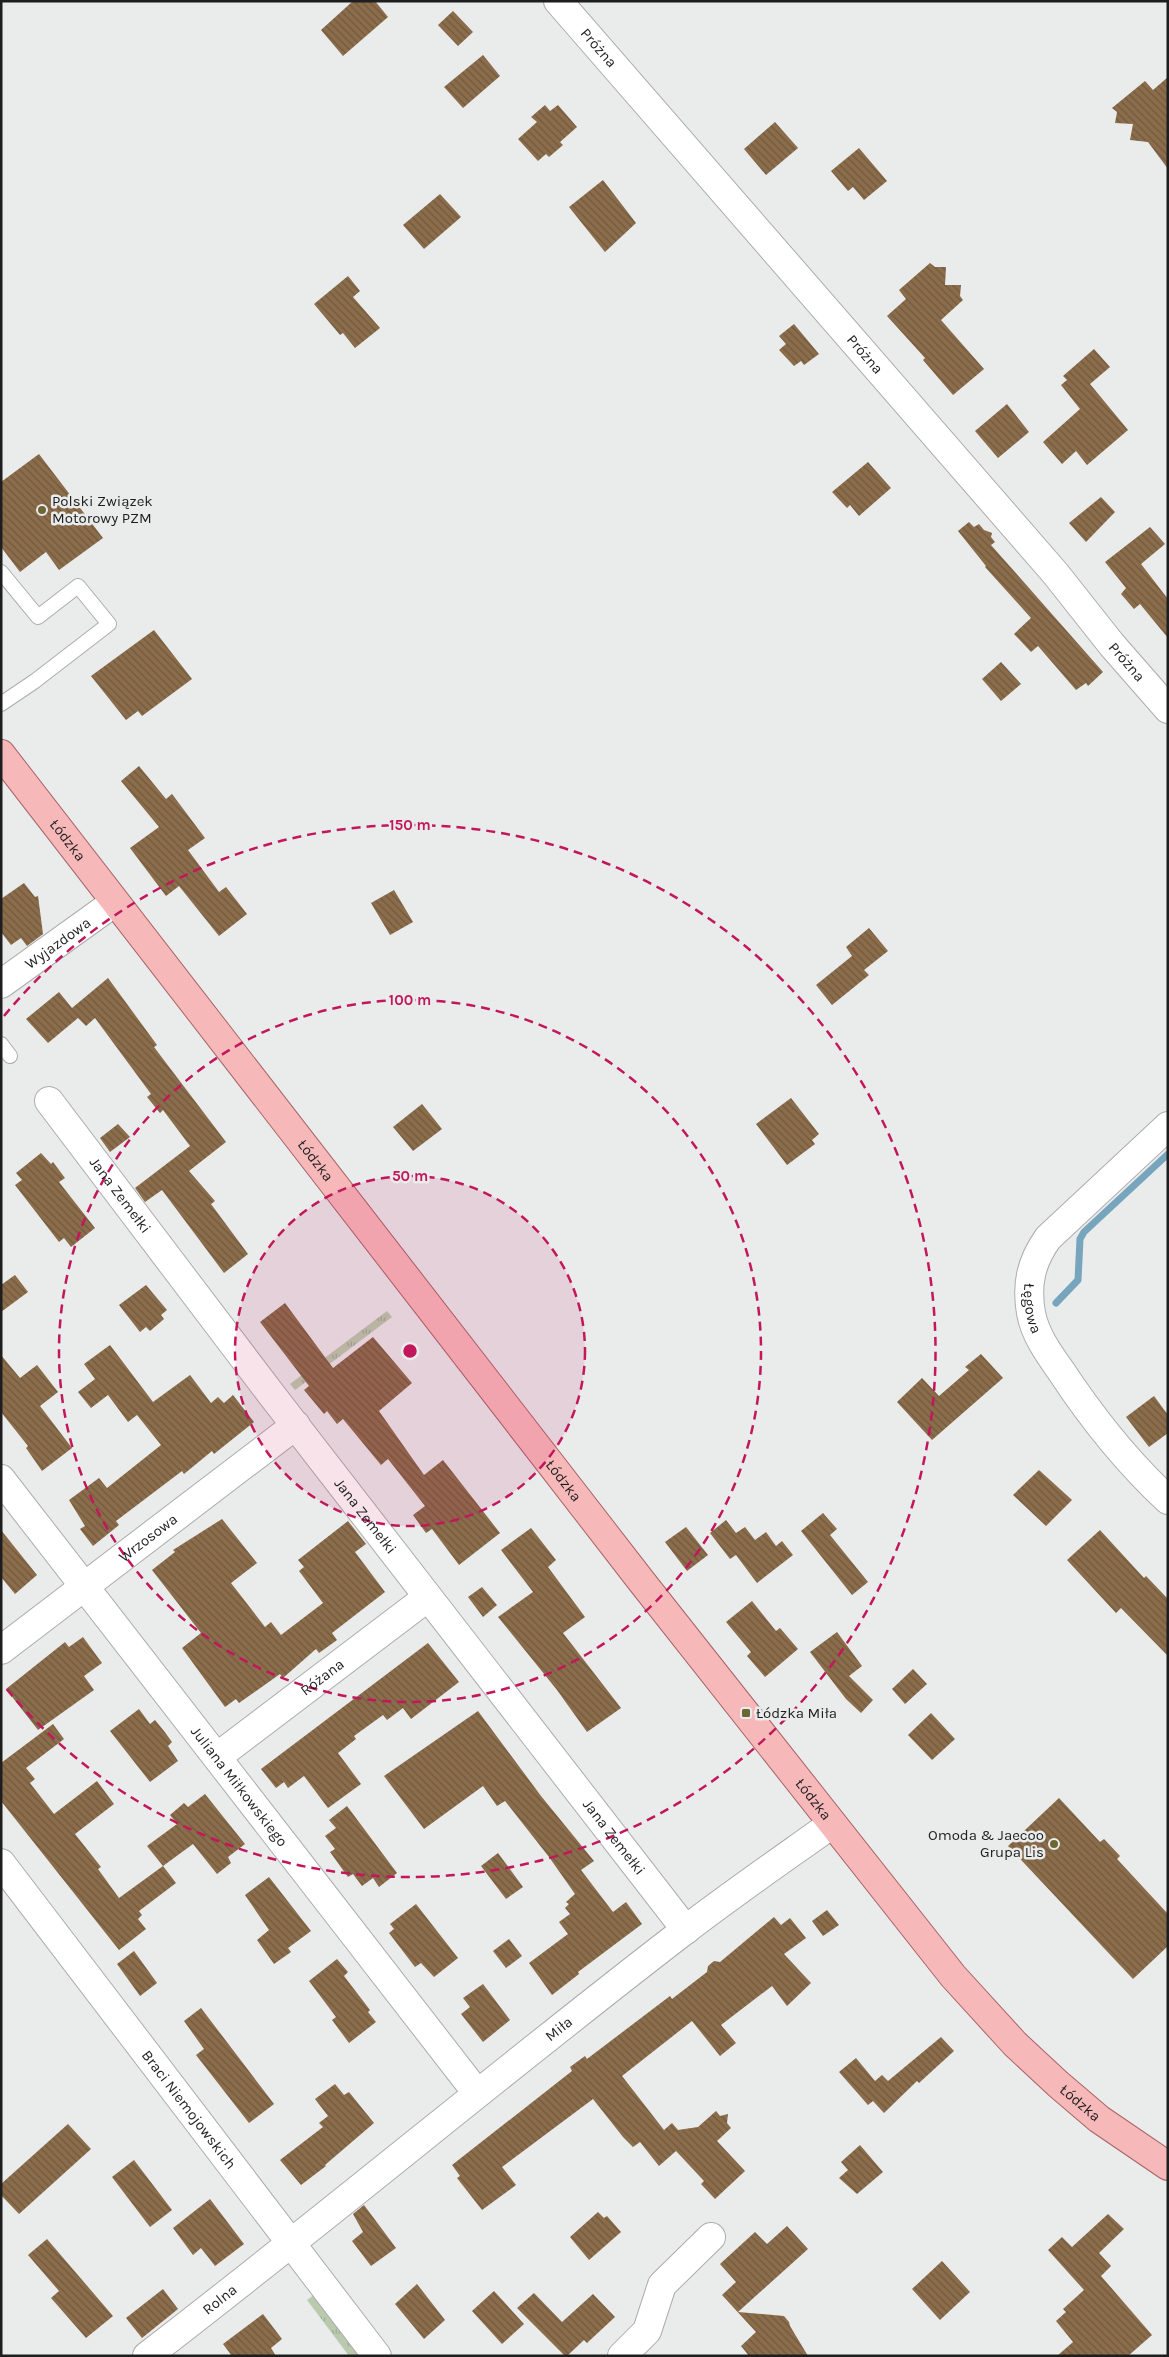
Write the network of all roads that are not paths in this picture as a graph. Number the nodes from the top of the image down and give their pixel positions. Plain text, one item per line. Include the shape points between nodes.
1 (558, 1) edge
2 (1, 572) edge
3 (1, 704) edge
4 (1168, 709) edge
5 (1, 754) edge
6 (115, 902) junction
7 (1, 984) edge
8 (1, 1044) edge
9 (10, 1056) dead end
10 (49, 1101) dead end
11 (1168, 1126) edge
12 (296, 1425) junction
13 (1, 1479) edge
14 (1168, 1500) edge
15 (84, 1586) junction
16 (428, 1597) junction
17 (1, 1650) edge
18 (217, 1757) junction
19 (832, 1824) junction
20 (1, 1863) edge
21 (686, 1930) junction
22 (477, 2093) junction
23 (1168, 2166) edge
24 (711, 2237) dead end
25 (292, 2243) junction
26 (147, 2356) edge
27 (377, 2356) edge
28 (622, 2356) edge

1 - 4 street, Próżna via 1055,573
2 - 3 lane via 38,617 78,586 109,624
5 - 6 main road, Łódzka
6 - 7 street, Wyjazdowa
6 - 19 main road, Łódzka
8 - 9 lane
10 - 12 street, Jana Zemełki
11 - 14 street, Łęgowa via 1048,1238 1036,1255 1030,1288 1031,1314 1043,1344 1077,1395 1136,1470
12 - 15 street, Wrzosowa
12 - 16 street, Jana Zemełki
13 - 15 street, Juliana Miłkowskiego
15 - 17 street, Wrzosowa
15 - 18 street, Juliana Miłkowskiego
16 - 18 street, Różana
16 - 21 street, Jana Zemełki
18 - 22 street, Juliana Miłkowskiego
19 - 21 street, Miła
19 - 23 main road, Łódzka via 953,1976 1015,2044 1099,2119
20 - 25 street, Braci Niemojowskich
21 - 22 street, Miła
22 - 25 street, Miła
24 - 28 street via 662,2285 646,2331
25 - 26 street, Rolna
25 - 27 street, Braci Niemojowskich

